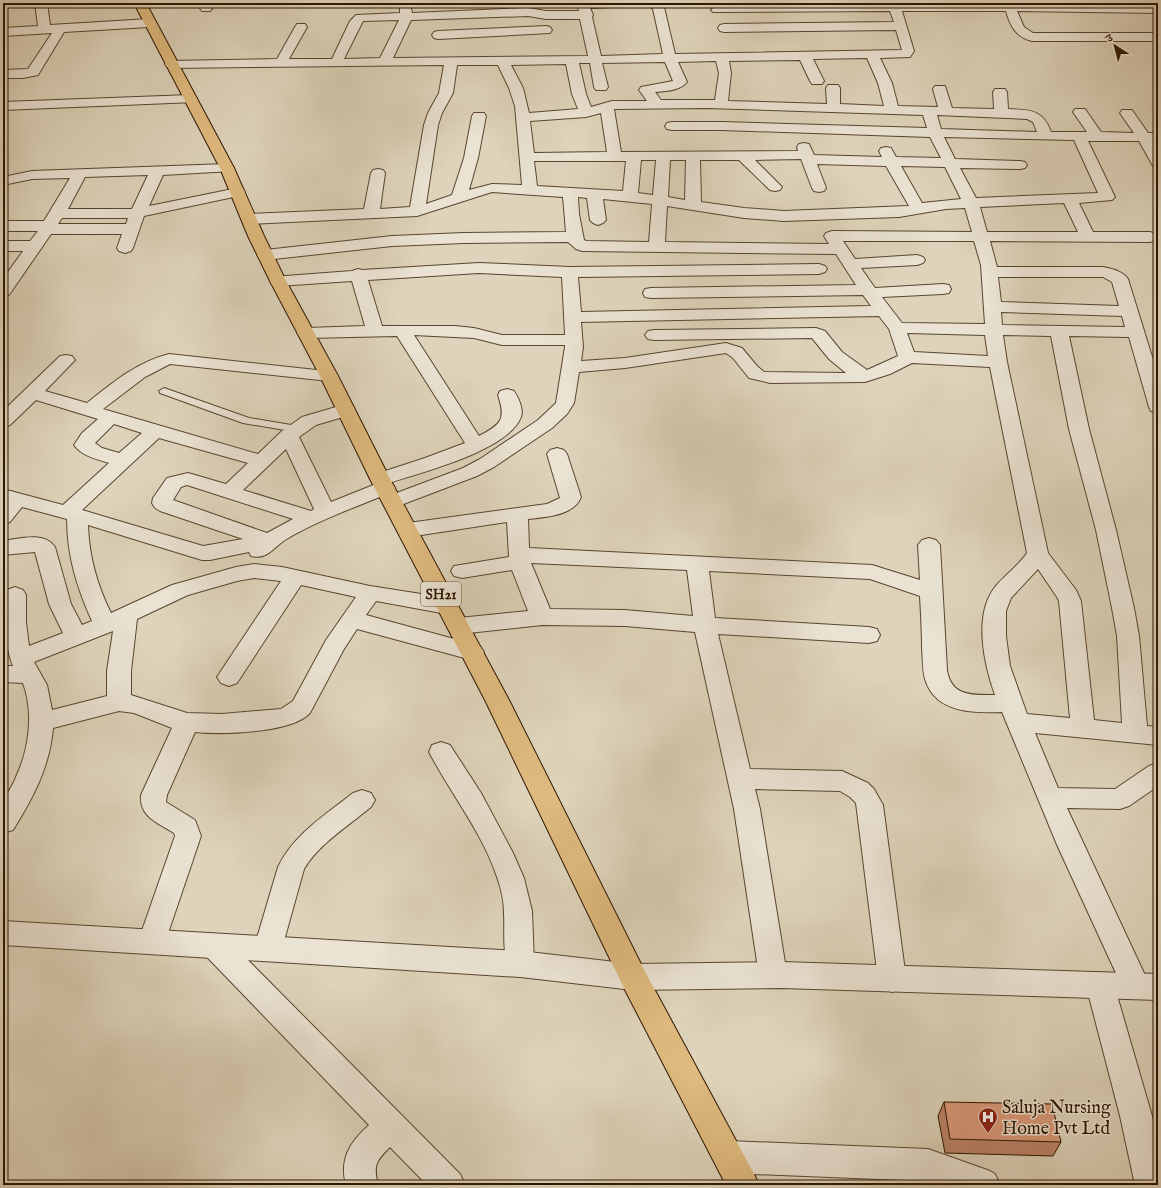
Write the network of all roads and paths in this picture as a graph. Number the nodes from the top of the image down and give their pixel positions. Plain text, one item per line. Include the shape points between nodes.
1 (41, 3) edge
2 (140, 3) edge
3 (405, 3) edge
4 (638, 3) edge
5 (651, 3) edge
6 (814, 5) edge
7 (862, 5) edge
8 (912, 5) edge
9 (716, 6) edge
10 (765, 6) edge
11 (827, 7) junction
12 (895, 7) junction
13 (1010, 7) junction
14 (527, 8) edge
15 (584, 8) edge
16 (1063, 8) junction
17 (1114, 8) junction
18 (1158, 8) edge
19 (438, 16) junction
20 (406, 17) junction
21 (149, 23) junction
22 (901, 26) junction
23 (301, 27) dead end
24 (834, 27) junction
25 (60, 29) junction
26 (44, 30) junction
27 (546, 30) dead end
28 (528, 31) junction
29 (3, 32) edge
30 (438, 35) junction
31 (727, 36) junction
32 (1084, 37) junction
33 (1137, 37) junction
34 (1158, 37) edge
35 (872, 55) junction
36 (804, 56) junction
37 (722, 57) junction
38 (736, 57) junction
39 (670, 58) junction
40 (596, 59) junction
41 (528, 60) junction
42 (572, 60) junction
43 (503, 61) junction
44 (385, 62) junction
45 (446, 62) junction
46 (280, 63) junction
47 (336, 63) junction
48 (171, 64) junction
49 (3, 74) edge
50 (817, 81) dead end
51 (601, 87) dead end
52 (833, 88) dead end
53 (940, 89) dead end
54 (1000, 92) dead end
55 (190, 99) junction
56 (721, 104) junction
57 (3, 106) edge
58 (834, 109) junction
59 (892, 110) junction
60 (608, 112) junction
61 (937, 112) junction
62 (1080, 112) dead end
63 (586, 113) junction
64 (1127, 113) dead end
65 (1000, 114) junction
66 (479, 116) dead end
67 (524, 117) junction
68 (669, 122) junction
69 (797, 129) junction
70 (878, 132) junction
71 (934, 133) junction
72 (1045, 136) junction
73 (1080, 136) junction
74 (1097, 136) junction
75 (1151, 137) edge
76 (1011, 150) junction
77 (615, 156) junction
78 (634, 156) junction
79 (663, 156) junction
80 (689, 156) junction
81 (743, 156) junction
82 (528, 157) junction
83 (808, 157) junction
84 (891, 162) junction
85 (950, 163) junction
86 (1158, 163) edge
87 (227, 168) junction
88 (157, 171) junction
89 (378, 173) dead end
90 (80, 174) junction
91 (6, 177) edge
92 (1028, 179) dead end
93 (775, 187) dead end
94 (820, 188) dead end
95 (530, 191) junction
96 (238, 192) junction
97 (570, 193) junction
98 (595, 194) junction
99 (630, 196) junction
100 (458, 198) junction
101 (1069, 198) junction
102 (660, 200) junction
103 (971, 203) junction
104 (693, 205) junction
105 (918, 209) junction
106 (417, 211) junction
107 (58, 213) junction
108 (138, 213) junction
109 (397, 213) junction
110 (371, 214) junction
111 (758, 215) junction
112 (818, 215) junction
113 (250, 219) junction
114 (598, 220) dead end
115 (3, 226) edge
116 (48, 228) junction
117 (132, 229) junction
118 (980, 236) junction
119 (1088, 236) junction
120 (575, 237) junction
121 (1150, 237) dead end
122 (392, 241) junction
123 (836, 243) junction
124 (3, 246) edge
125 (36, 246) junction
126 (761, 247) junction
127 (125, 248) dead end
128 (657, 248) junction
129 (813, 249) junction
130 (265, 255) junction
131 (916, 260) dead end
132 (851, 264) junction
133 (768, 269) junction
134 (818, 269) junction
135 (645, 271) junction
136 (388, 272) junction
137 (570, 272) junction
138 (990, 272) junction
139 (358, 274) junction
140 (8, 278) edge
141 (278, 281) junction
142 (943, 289) dead end
143 (826, 290) junction
144 (3, 291) edge
145 (869, 292) junction
146 (651, 293) junction
147 (993, 307) junction
148 (885, 312) junction
149 (1129, 312) junction
150 (654, 315) junction
151 (572, 317) junction
152 (897, 328) junction
153 (994, 329) junction
154 (402, 330) junction
155 (375, 331) junction
156 (1059, 331) junction
157 (1136, 332) junction
158 (306, 333) junction
159 (654, 335) dead end
160 (573, 340) junction
161 (910, 357) junction
162 (66, 360) dead end
163 (998, 362) junction
164 (571, 367) junction
165 (329, 376) junction
166 (865, 377) junction
167 (164, 391) dead end
168 (34, 392) junction
169 (507, 395) dead end
170 (1158, 407) edge
171 (90, 410) junction
172 (346, 410) junction
173 (111, 417) junction
174 (3, 421) edge
175 (155, 431) junction
176 (293, 432) junction
177 (476, 446) junction
178 (557, 454) dead end
179 (261, 460) junction
180 (122, 462) junction
181 (386, 490) junction
182 (229, 492) junction
183 (10, 498) edge
184 (517, 514) junction
185 (72, 515) junction
186 (319, 515) junction
187 (3, 517) edge
188 (408, 530) junction
189 (269, 541) junction
190 (929, 545) dead end
191 (3, 548) edge
192 (1038, 554) junction
193 (520, 558) junction
194 (697, 564) junction
195 (254, 571) junction
196 (462, 571) dead end
197 (295, 577) junction
198 (931, 592) junction
199 (370, 594) junction
200 (15, 595) dead end
201 (447, 606) junction
202 (126, 615) junction
203 (542, 617) junction
204 (353, 619) junction
205 (105, 625) junction
206 (705, 625) junction
207 (459, 626) junction
208 (869, 635) dead end
209 (76, 636) junction
210 (472, 652) junction
211 (13, 672) edge
212 (229, 677) dead end
213 (120, 702) junction
214 (1015, 712) junction
215 (41, 722) junction
216 (187, 722) junction
217 (1082, 728) junction
218 (1146, 734) edge
219 (441, 752) dead end
220 (1158, 773) edge
221 (741, 779) junction
222 (1050, 798) junction
223 (362, 800) dead end
224 (3, 826) edge
225 (3, 933) edge
226 (152, 942) junction
227 (215, 946) junction
228 (268, 948) junction
229 (520, 964) junction
230 (773, 975) junction
231 (633, 977) junction
232 (892, 979) junction
233 (1100, 985) junction
234 (1147, 986) edge
235 (391, 1125) junction
236 (729, 1157) junction
237 (362, 1185) edge
238 (449, 1185) edge
239 (743, 1185) edge
240 (984, 1185) edge
241 (1151, 1185) edge

1 - 26 street
2 - 21 main road, SH21
3 - 20 street
4 - 15 street
5 - 39 street via 658,7
6 - 10 street
6 - 11 street
7 - 11 street
7 - 12 street
8 - 12 street
8 - 13 street
9 - 10 street
9 - 31 street
11 - 24 street
12 - 22 street
13 - 16 street
13 - 32 street via 1018,28 1027,36
14 - 15 street via 546,16
14 - 19 street
14 - 28 street
15 - 40 street
16 - 17 street
16 - 32 street
17 - 18 street
17 - 33 street
19 - 20 street
19 - 30 street
20 - 44 street
20 - 47 street via 356,19
21 - 25 street
21 - 48 main road, SH21
22 - 24 street
22 - 35 street via 908,53
23 - 46 street
24 - 31 street
25 - 26 street
25 - 49 street via 33,72
26 - 29 street
27 - 28 street
28 - 30 street
28 - 41 street
30 - 45 street
31 - 38 street
32 - 33 street
33 - 34 street
35 - 36 street
35 - 59 street via 885,83
36 - 38 street
36 - 50 street
37 - 38 street
37 - 39 street
37 - 56 street via 725,74
39 - 40 street
39 - 68 street via 680,82 676,85 646,90
40 - 42 street
40 - 51 street
41 - 42 street
41 - 43 street
42 - 63 street
43 - 45 street
43 - 67 street via 516,88
44 - 45 street
44 - 47 street
45 - 106 street via 446,92 431,125
46 - 47 street
46 - 48 street
48 - 55 main road, SH21
52 - 58 street
53 - 61 street
54 - 65 street
55 - 57 street
55 - 87 main road, SH21
56 - 58 street
56 - 68 street
58 - 59 street
59 - 61 street
60 - 63 street
60 - 68 street
60 - 77 street
61 - 65 street
61 - 71 street
62 - 74 street
63 - 67 street
64 - 75 street
65 - 72 street via 1036,116 1040,120
66 - 100 street via 471,160
67 - 82 street
68 - 69 street
68 - 80 street
69 - 70 street
69 - 83 street
70 - 71 street
70 - 84 street
71 - 76 street
71 - 85 street
72 - 73 street
72 - 76 street
73 - 74 street
73 - 101 street via 1109,202
74 - 75 street
75 - 86 street
76 - 85 street
76 - 92 street
77 - 78 street
77 - 82 street
78 - 79 street
78 - 99 street
79 - 80 street
79 - 102 street
80 - 81 street
80 - 104 street
81 - 83 street
81 - 93 street
82 - 95 street
83 - 84 street
83 - 94 street
84 - 85 street
84 - 105 street
85 - 103 street
87 - 88 street
87 - 96 main road, SH21
88 - 90 street
88 - 108 street
89 - 110 street
90 - 91 street
90 - 107 street
95 - 97 street
95 - 100 street via 492,188
96 - 108 street
96 - 113 main road, SH21
97 - 98 street
97 - 120 street
98 - 99 street
98 - 114 street
99 - 102 street
100 - 106 street
101 - 103 street
101 - 119 street
102 - 104 street
102 - 128 street
103 - 105 street via 935,205
103 - 118 street
104 - 111 street
105 - 112 street
106 - 109 street
107 - 108 street
107 - 116 street
108 - 117 street
109 - 110 street
109 - 122 street
110 - 113 street
111 - 112 street
111 - 126 street
112 - 123 street
113 - 130 main road, SH21
115 - 116 street
116 - 117 street
116 - 125 street
117 - 127 street
118 - 119 street
118 - 123 street
118 - 138 street
119 - 121 street
120 - 122 street
120 - 128 street via 578,244 589,247
122 - 130 street
122 - 136 street
123 - 129 street
123 - 132 street
124 - 125 street
125 - 140 street
126 - 128 street
126 - 129 street
126 - 133 street
129 - 134 street
130 - 141 main road, SH21
131 - 132 street
132 - 145 street
133 - 134 street
133 - 135 street
134 - 143 street
135 - 137 street
135 - 146 street
136 - 137 street via 478,268
136 - 139 street
137 - 151 street
138 - 147 street
138 - 149 street via 1112,274 1120,280
139 - 141 street
139 - 155 street
140 - 144 street
141 - 158 main road, SH21
142 - 145 street
143 - 145 street
143 - 146 street
145 - 148 street
146 - 150 street
147 - 149 street
147 - 153 street
148 - 150 street
148 - 152 street
149 - 157 street
150 - 151 street
151 - 160 street
152 - 153 street
152 - 161 street via 905,353
153 - 156 street
153 - 163 street
154 - 155 street
154 - 160 street via 464,332 508,340
154 - 177 street
155 - 158 street
156 - 157 street
156 - 218 street via 1079,429 1106,530 1123,608
157 - 170 street
158 - 165 main road, SH21
159 - 166 street via 816,333 844,363
160 - 164 street
161 - 163 street
161 - 166 street
162 - 168 street
163 - 192 street
164 - 166 street via 625,363 726,348 738,352 759,376
164 - 181 street via 565,403 546,424 470,472
165 - 171 street via 161,360
165 - 172 main road, SH21
167 - 176 lane via 247,421
168 - 171 street
168 - 174 street
169 - 177 street via 512,416 510,422 503,430
171 - 173 street
172 - 176 street via 318,418
172 - 181 main road, SH21
173 - 175 street
173 - 180 street via 89,437 84,446
175 - 179 street
175 - 180 street
176 - 179 street
176 - 186 street
177 - 181 street
178 - 184 street via 570,497 569,502 558,507
179 - 182 street
180 - 185 street
181 - 186 street
181 - 188 main road, SH21
182 - 186 street
182 - 189 street via 181,479 169,488 162,503
183 - 185 street
183 - 187 street
184 - 188 street
184 - 193 street
185 - 189 street via 202,553
185 - 205 street via 81,566 90,594
186 - 189 street
188 - 201 main road, SH21
189 - 195 street via 260,547
190 - 198 street
191 - 209 street via 40,544 44,547 60,604
192 - 214 street via 1000,597 996,606 998,665
192 - 217 street via 1070,601
193 - 194 street
193 - 196 street
193 - 203 street
194 - 198 street via 872,572
194 - 206 street
195 - 197 street
195 - 202 street via 180,590
197 - 199 street
197 - 212 street
198 - 214 street via 938,684 946,694 958,700
199 - 201 street
199 - 204 street
200 - 211 street
201 - 207 main road, SH21
202 - 205 street
202 - 213 street via 119,672
203 - 206 street via 624,618
203 - 207 street
204 - 210 street
204 - 216 street via 334,646 302,707 296,713 280,719
205 - 209 street
206 - 208 street
206 - 221 street
207 - 210 main road, SH21
209 - 211 street
210 - 231 main road, SH21
211 - 215 street via 36,688
213 - 215 street
213 - 216 street via 127,702
214 - 217 street
214 - 222 street
215 - 224 street via 38,753 32,772
216 - 226 street via 154,795 153,804 157,809 186,827 188,836
217 - 218 street
219 - 229 street via 472,800 511,878 518,911
220 - 222 street via 1120,799
221 - 230 street
221 - 232 street via 842,781 864,793 870,806
222 - 234 street via 1066,837
223 - 228 street via 312,840 291,866
225 - 226 street
226 - 227 street
227 - 228 street
227 - 235 street
228 - 229 street
229 - 231 street
230 - 231 street
230 - 232 street
231 - 236 main road, SH21
232 - 233 street
233 - 234 street
233 - 241 street via 1136,1116
235 - 237 street via 363,1154 358,1164 358,1176
235 - 238 street
236 - 239 main road, SH21
236 - 240 street via 928,1165

